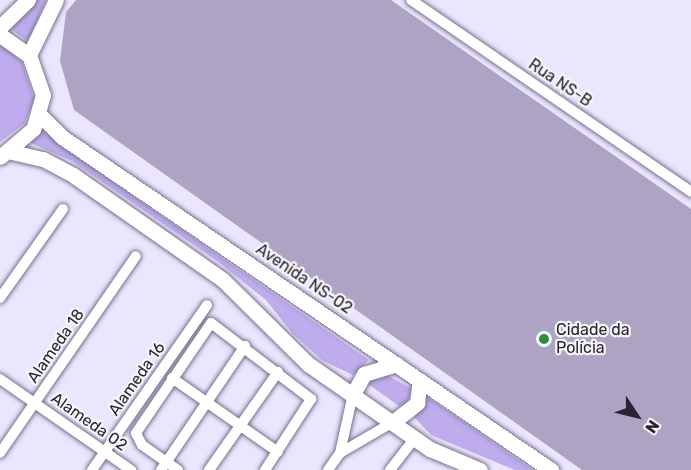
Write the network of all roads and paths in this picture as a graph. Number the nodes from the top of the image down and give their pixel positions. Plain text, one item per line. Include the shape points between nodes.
1 (28, 0) edge
2 (56, 0) edge
3 (411, 0) edge
4 (0, 27) edge
5 (0, 35) edge
6 (29, 56) junction
7 (40, 115) junction
8 (6, 154) edge
9 (691, 192) edge
10 (63, 209) dead end
11 (136, 256) dead end
12 (0, 298) edge
13 (207, 305) dead end
14 (245, 346) junction
15 (397, 364) junction
16 (278, 372) junction
17 (172, 378) junction
18 (0, 379) edge
19 (420, 380) junction
20 (353, 394) junction
21 (208, 401) junction
22 (35, 402) junction
23 (393, 422) junction
24 (240, 426) junction
25 (415, 438) junction
26 (105, 451) junction
27 (278, 452) junction
28 (0, 453) edge
29 (340, 453) junction
30 (164, 466) edge
31 (92, 470) edge
32 (131, 470) edge
33 (178, 470) edge
34 (209, 470) edge
35 (265, 470) edge
36 (328, 470) edge
37 (390, 470) edge
38 (480, 470) edge
39 (551, 470) edge

1 - 4 street
2 - 6 street
3 - 9 street, Rua NS-B
5 - 6 street
6 - 7 street via 42,85
7 - 8 street via 28,136
7 - 15 street, Avenida NS-02 via 62,137
8 - 20 street via 57,165 224,280 308,364
10 - 12 street
11 - 22 street, Alameda 18
13 - 26 street, Alameda 16
14 - 16 street
14 - 17 street via 216,324 207,324
14 - 21 street
15 - 19 street, Avenida NS-02
15 - 20 street via 364,374
16 - 24 street
16 - 27 street via 309,396 311,403
17 - 21 street
17 - 30 street via 136,433 142,445
18 - 22 street, Alameda 02
19 - 23 street via 417,403
19 - 39 street, Avenida NS-02
20 - 23 street
20 - 29 street
21 - 24 street
21 - 30 street
22 - 26 street, Alameda 02
22 - 28 street, Alameda 18
23 - 25 street
23 - 29 street
24 - 27 street
24 - 34 street
25 - 37 street
25 - 38 street
26 - 31 street, Alameda 16
26 - 32 street, Alameda 02
27 - 35 street
29 - 36 street
30 - 33 street

